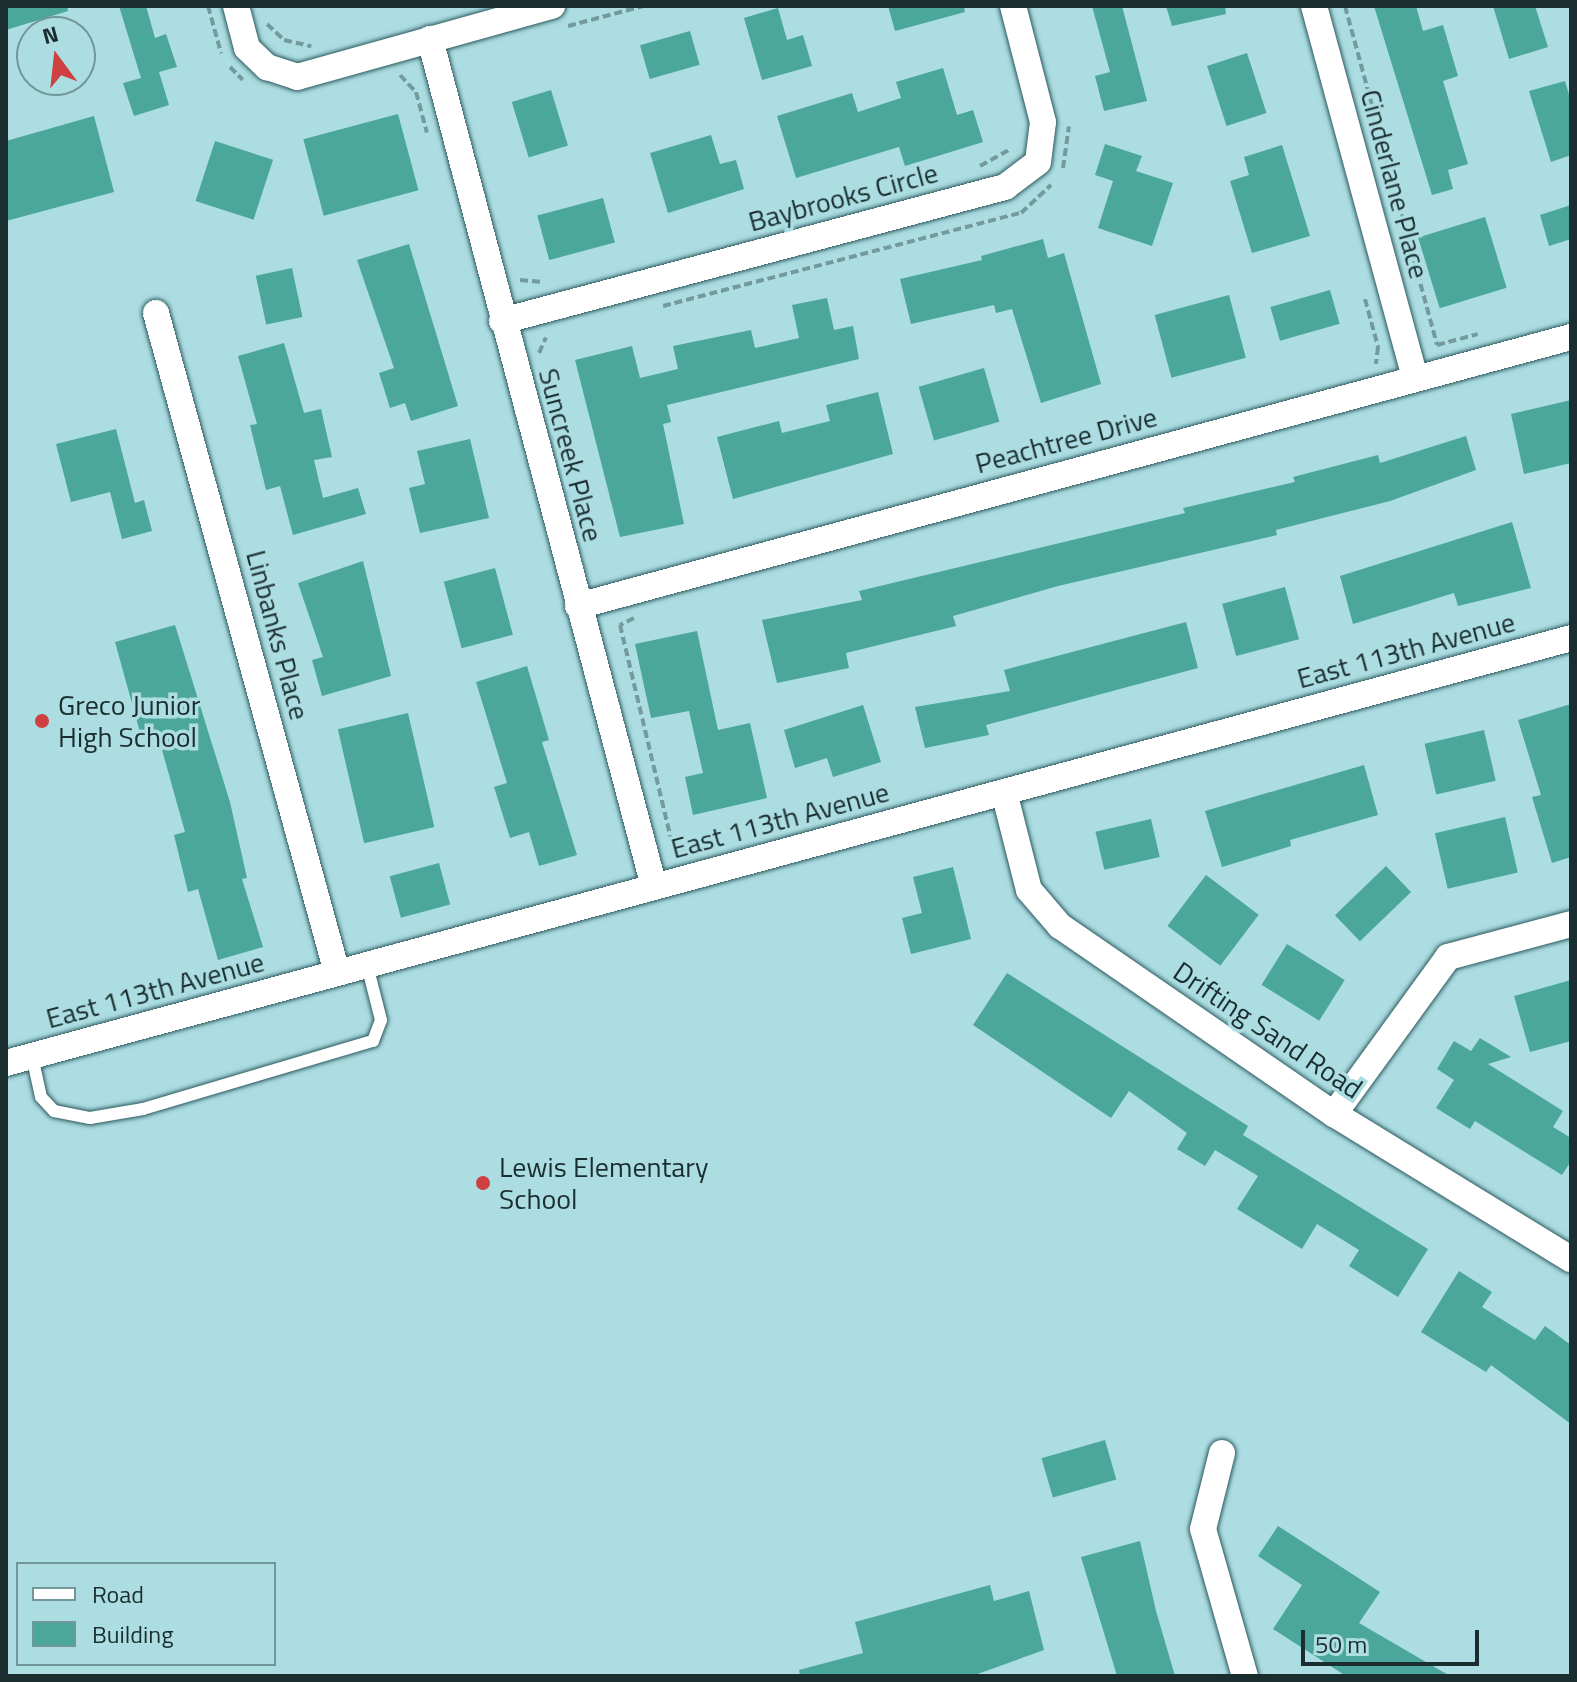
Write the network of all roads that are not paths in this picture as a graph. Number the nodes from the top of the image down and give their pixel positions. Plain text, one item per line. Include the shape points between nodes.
1 (236, 6) edge
2 (552, 6) edge
3 (1013, 6) edge
4 (1314, 6) edge
5 (430, 39) junction
6 (156, 313) dead end
7 (502, 321) junction
8 (1571, 337) edge
9 (1415, 378) junction
10 (578, 606) junction
11 (1571, 638) edge
12 (1004, 792) junction
13 (654, 887) junction
14 (1571, 924) edge
15 (367, 965) junction
16 (337, 973) junction
17 (32, 1056) junction
18 (6, 1063) edge
19 (1334, 1114) junction
20 (1571, 1259) edge
21 (1222, 1453) dead end
22 (1245, 1676) edge

1 - 5 street via 247,48 267,67 297,77
2 - 5 street
3 - 7 street, Baybrooks Circle via 1043,122 1038,162 1005,187
4 - 9 street, Cinderlane Place
5 - 7 street, Suncreek Place
6 - 16 street, Linbanks Place
7 - 10 street, Suncreek Place
8 - 9 street, Peachtree Drive
9 - 10 street, Peachtree Drive
10 - 13 street, Suncreek Place
11 - 12 street, East 113th Avenue
12 - 13 street, East 113th Avenue
12 - 19 street, Drifting Sand Road via 1029,890 1040,907
13 - 15 street, East 113th Avenue
14 - 19 street via 1448,957
15 - 16 street, East 113th Avenue
15 - 17 lane via 381,1020 373,1041 143,1109 90,1118 54,1111 41,1097
16 - 17 street, East 113th Avenue
17 - 18 street, East 113th Avenue
19 - 20 street, Drifting Sand Road
21 - 22 street via 1203,1529

